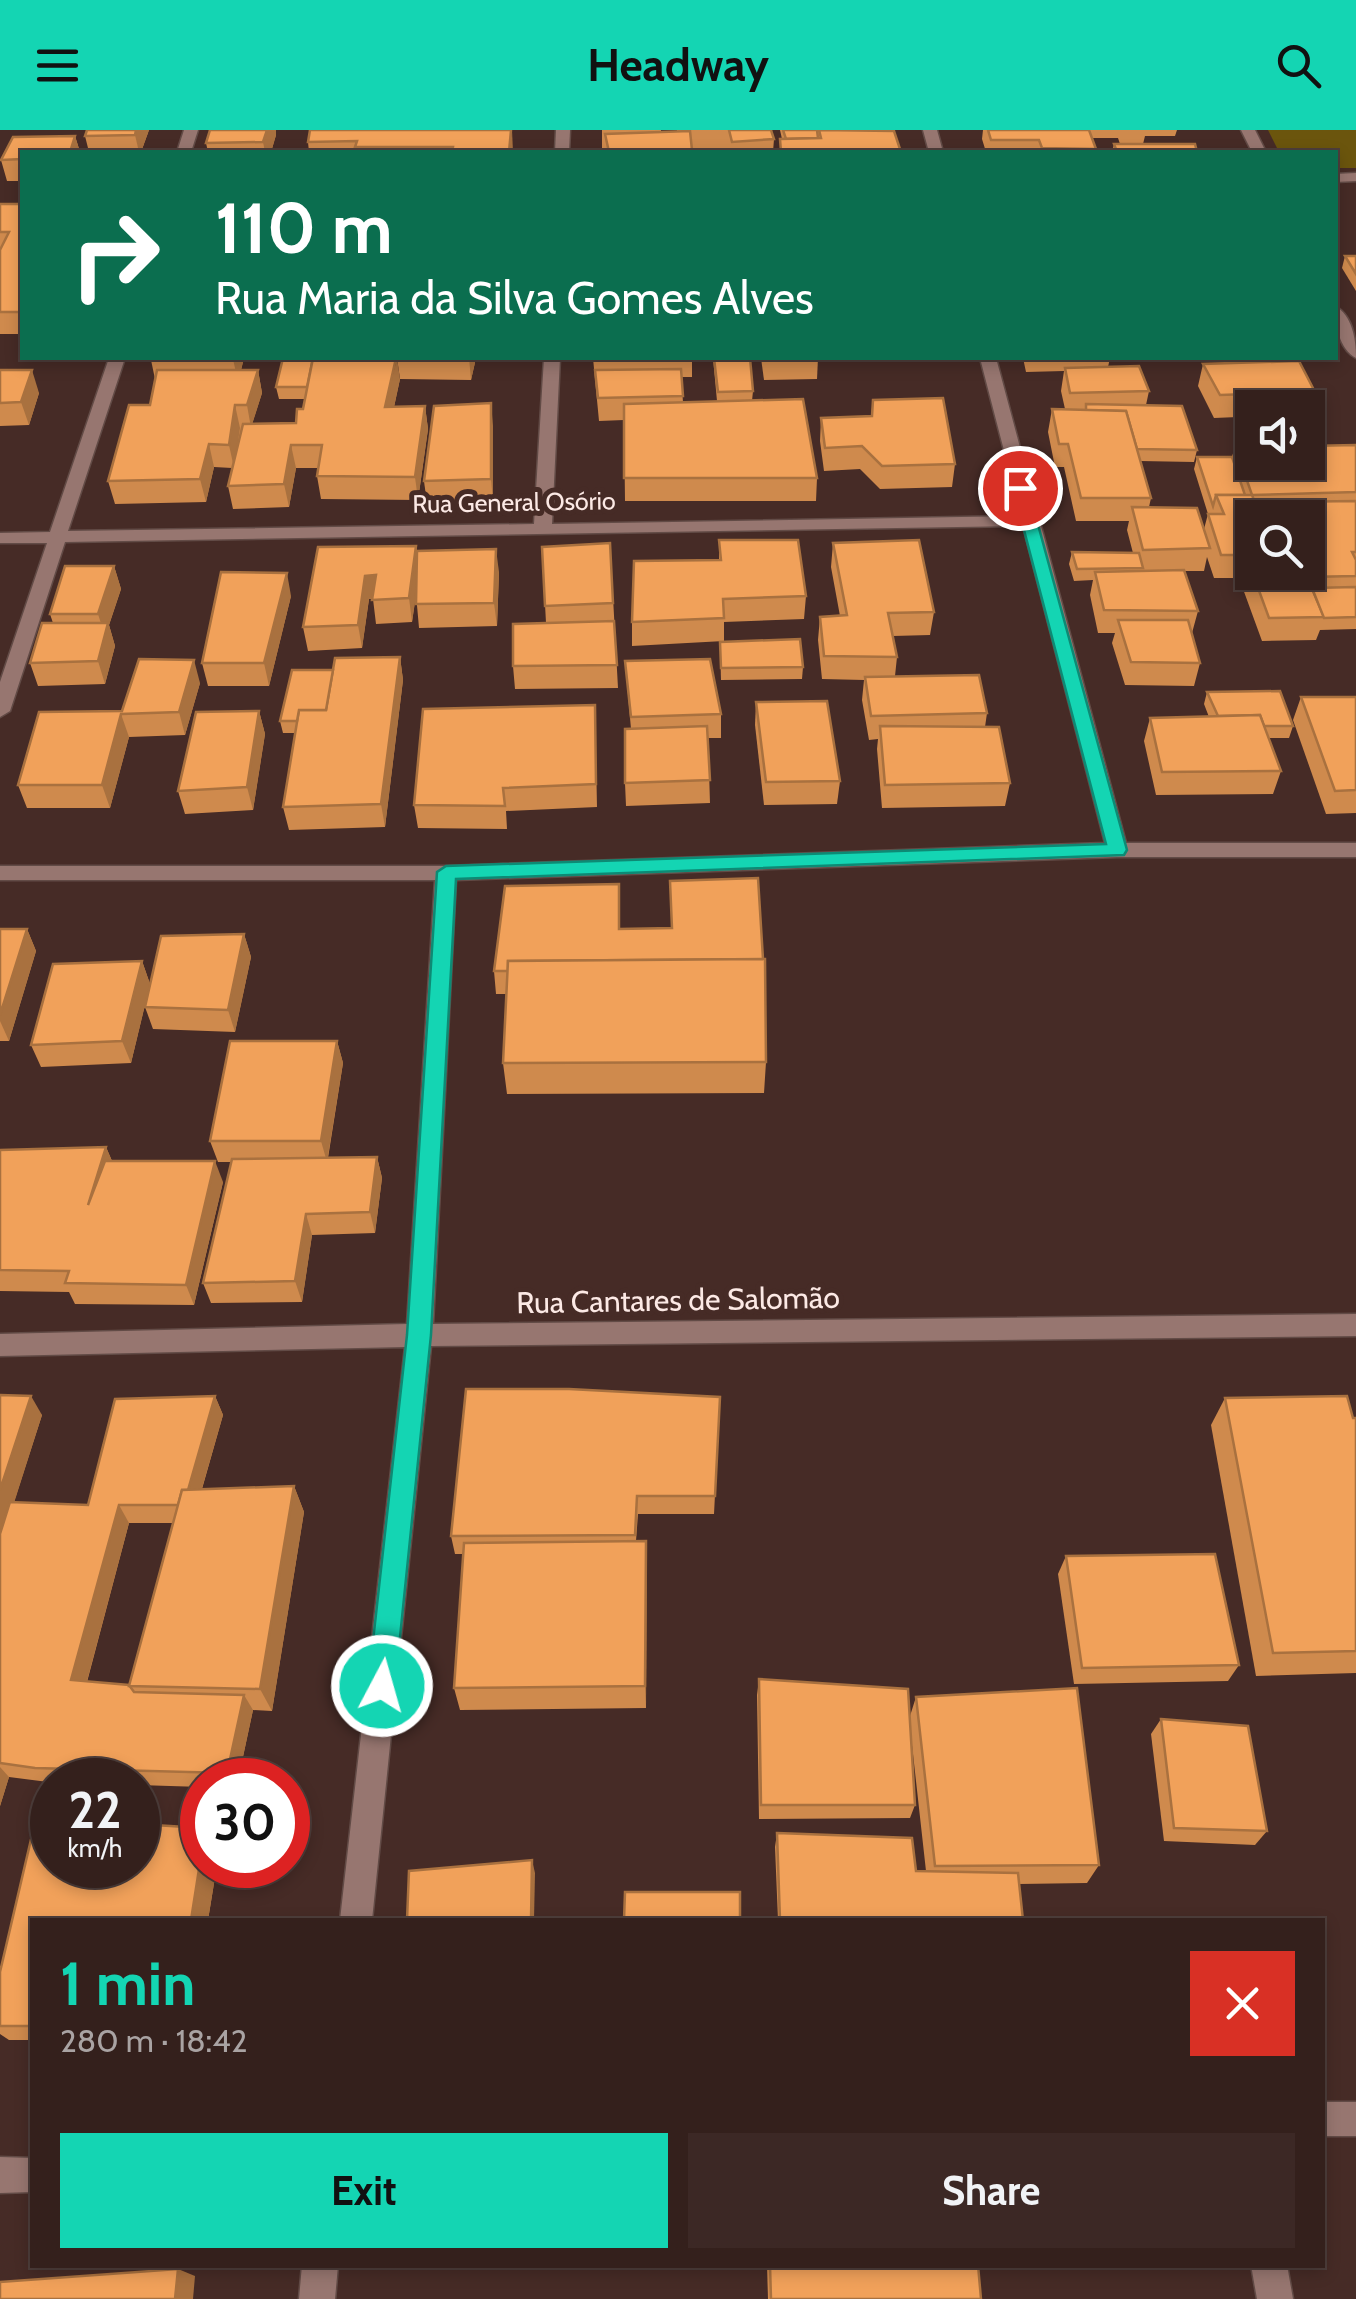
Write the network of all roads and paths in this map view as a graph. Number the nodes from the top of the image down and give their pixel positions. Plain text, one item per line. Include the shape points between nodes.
1 (1338, 317) edge
2 (1356, 353) edge
3 (115, 360) edge
4 (552, 360) edge
5 (988, 360) edge
6 (1028, 521) junction
7 (544, 526) junction
8 (58, 537) junction
9 (0, 538) edge
10 (0, 711) edge
11 (1117, 850) junction
12 (1356, 850) edge
13 (446, 872) junction
14 (0, 873) edge
15 (1356, 1325) edge
16 (419, 1335) junction
17 (0, 1345) edge
18 (356, 1918) edge
19 (1356, 2119) edge
20 (1325, 2120) edge
21 (0, 2175) edge
22 (30, 2175) edge
23 (320, 2268) edge
24 (1270, 2268) edge
25 (316, 2299) edge
26 (1275, 2299) edge

1 - 2 street
3 - 8 street
4 - 7 street
5 - 6 street
6 - 7 street, Rua General Osório
6 - 11 street
7 - 8 street, Rua General Osório
8 - 9 street, Rua General Osório
8 - 10 street
11 - 12 street
11 - 13 street
13 - 14 street
13 - 16 street
15 - 16 street, Rua Cantares de Salomão
16 - 17 street, Rua Cantares de Salomão
16 - 18 street
19 - 20 street
21 - 22 street
23 - 25 street
24 - 26 street

